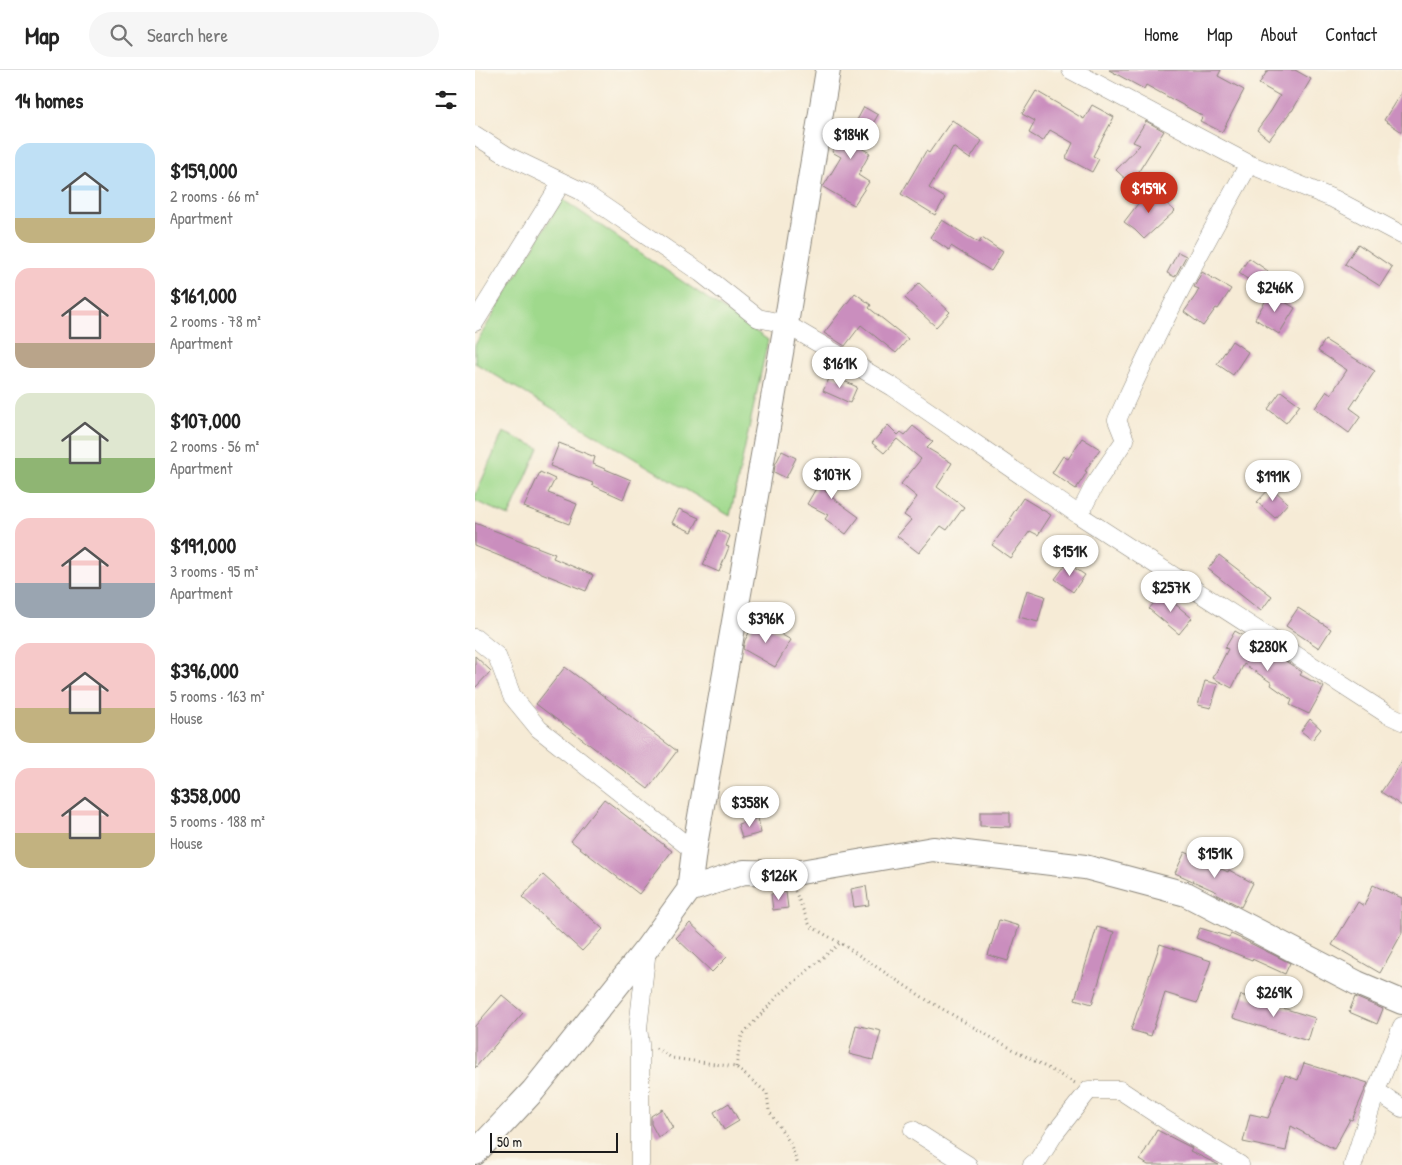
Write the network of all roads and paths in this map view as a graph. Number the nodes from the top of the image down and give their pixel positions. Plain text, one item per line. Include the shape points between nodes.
1 (828, 70) edge
2 (1071, 70) edge
3 (475, 136) edge
4 (1249, 164) junction
5 (562, 182) junction
6 (1402, 235) edge
7 (475, 322) edge
8 (786, 324) junction
9 (1079, 514) junction
10 (475, 638) edge
11 (1402, 721) edge
12 (694, 851) junction
13 (795, 873) junction
14 (689, 890) junction
15 (840, 942) junction
16 (647, 948) junction
17 (1402, 1002) edge
18 (1402, 1026) edge
19 (638, 1028) junction
20 (736, 1066) junction
21 (1089, 1090) junction
22 (1376, 1091) junction
23 (1402, 1108) edge
24 (913, 1130) dead end
25 (475, 1153) edge
26 (640, 1165) edge
27 (798, 1165) edge
28 (968, 1165) edge
29 (1031, 1165) edge
30 (1240, 1165) edge
31 (1353, 1165) edge

1 - 8 main road
2 - 4 street
3 - 5 street
4 - 6 street via 1334,199
4 - 9 street via 1136,376 1117,420 1125,440
5 - 7 street
5 - 8 street via 581,191 701,273 758,318
8 - 9 street via 893,387
8 - 12 main road
9 - 11 street
10 - 12 street via 497,656 512,696 539,729
12 - 14 main road
13 - 14 main road via 744,872
13 - 15 path via 793,886 810,926
13 - 17 main road via 933,849 1085,867 1186,894 1357,983
14 - 16 main road
15 - 20 path via 778,996 742,1035
15 - 21 path via 927,1000
16 - 19 street
16 - 25 main road via 533,1091
18 - 22 street
19 - 20 path via 649,1045 672,1058
19 - 26 street
20 - 27 path via 767,1093 769,1111 790,1143
21 - 29 street
21 - 30 street via 1120,1090
22 - 23 street
22 - 31 street
24 - 28 street

